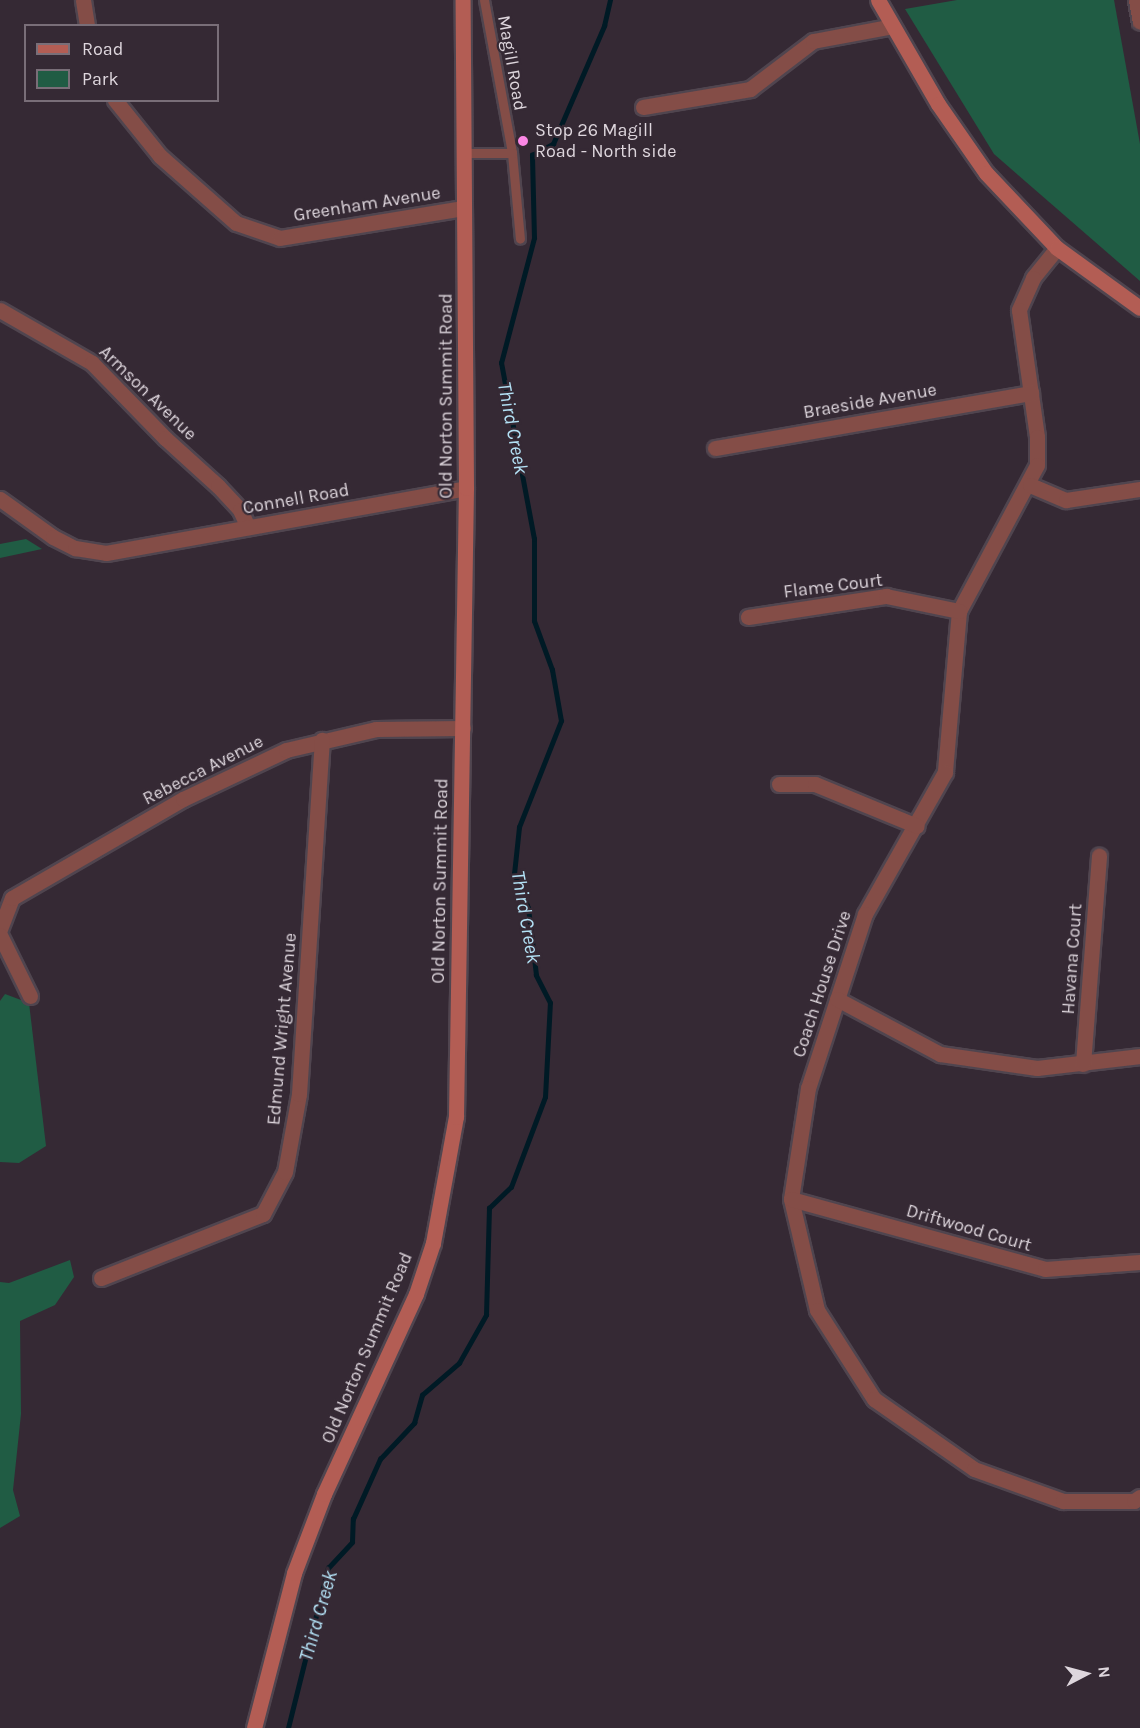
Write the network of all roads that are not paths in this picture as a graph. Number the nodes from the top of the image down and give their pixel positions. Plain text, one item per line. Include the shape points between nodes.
1 (83, 0) edge
2 (464, 0) edge
3 (484, 0) edge
4 (878, 0) edge
5 (1136, 0) edge
6 (1140, 22) edge
7 (87, 24) edge
8 (893, 26) junction
9 (117, 102) edge
10 (643, 107) dead end
11 (464, 153) junction
12 (512, 153) junction
13 (464, 208) junction
14 (520, 239) dead end
15 (1057, 248) junction
16 (1140, 308) edge
17 (0, 310) edge
18 (1031, 393) junction
19 (715, 448) dead end
20 (1029, 485) junction
21 (466, 488) junction
22 (1140, 489) edge
23 (0, 499) edge
24 (248, 527) junction
25 (959, 610) junction
26 (748, 617) dead end
27 (463, 728) junction
28 (322, 740) junction
29 (778, 784) dead end
30 (917, 826) junction
31 (1099, 856) dead end
32 (0, 929) edge
33 (0, 934) edge
34 (30, 996) dead end
35 (837, 999) junction
36 (1140, 1056) edge
37 (1083, 1064) junction
38 (791, 1199) junction
39 (1140, 1262) edge
40 (101, 1278) dead end
41 (1140, 1497) edge
42 (254, 1728) edge

1 - 7 street
2 - 11 main road, Old Norton Summit Road
3 - 12 lane, Magill Road
4 - 8 main road
5 - 6 street
8 - 10 street via 813,41 750,89
8 - 15 main road via 986,173
9 - 13 street, Greenham Avenue via 160,156 236,223 280,238
11 - 12 lane
11 - 13 main road, Old Norton Summit Road
12 - 14 lane, Magill Road
13 - 21 main road, Old Norton Summit Road
15 - 16 main road
15 - 18 street, Coach House Drive via 1033,278 1019,310
17 - 24 street, Armson Avenue via 92,363 218,486 240,510
18 - 19 street, Braeside Avenue
18 - 20 street, Coach House Drive via 1037,457
20 - 22 street via 1066,500
20 - 25 street, Coach House Drive via 998,534
21 - 24 street, Connell Road
21 - 27 main road, Old Norton Summit Road
23 - 24 street, Connell Road via 75,548 106,553
25 - 26 street, Flame Court via 886,596
25 - 30 street, Coach House Drive via 945,772
27 - 28 street, Rebecca Avenue via 376,729
27 - 42 main road, Old Norton Summit Road via 456,1117 446,1185 416,1294 324,1494 294,1573
28 - 32 street, Rebecca Avenue via 286,750 183,799 12,898
28 - 40 street, Edmund Wright Avenue via 299,1094 285,1173 263,1214
29 - 30 street via 815,784
30 - 35 street, Coach House Drive via 865,914
31 - 37 street, Havana Court
33 - 34 street
35 - 37 street via 940,1054 1037,1068
35 - 38 street, Coach House Drive via 808,1088
36 - 37 street
38 - 39 street, Driftwood Court via 1045,1269
38 - 41 street, Coach House Drive via 817,1310 874,1399 974,1469 1063,1501 1134,1501

